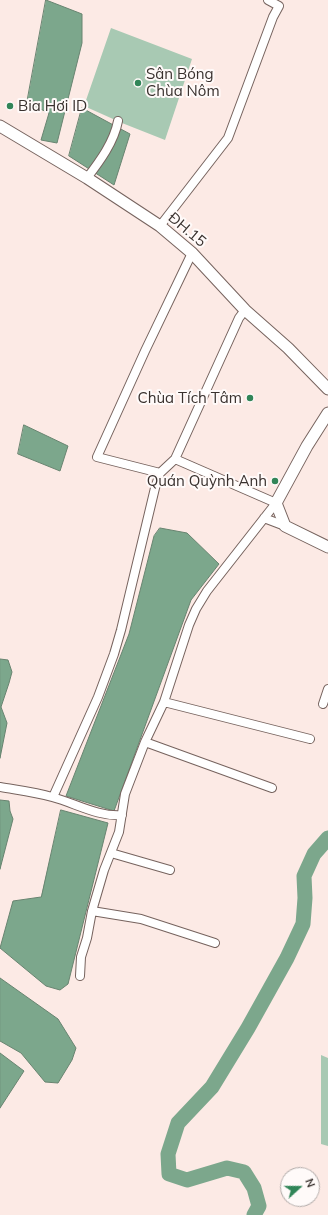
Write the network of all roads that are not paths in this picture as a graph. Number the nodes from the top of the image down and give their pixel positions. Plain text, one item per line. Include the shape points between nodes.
1 (268, 0) edge
2 (118, 121) dead end
3 (0, 126) edge
4 (88, 176) junction
5 (160, 226) junction
6 (192, 253) junction
7 (245, 310) junction
8 (328, 389) edge
9 (328, 413) edge
10 (175, 459) junction
11 (160, 473) junction
12 (276, 502) junction
13 (264, 518) junction
14 (285, 526) junction
15 (328, 547) edge
16 (328, 689) edge
17 (164, 702) junction
18 (323, 704) dead end
19 (310, 739) dead end
20 (146, 742) junction
21 (0, 787) edge
22 (272, 788) dead end
23 (53, 797) junction
24 (122, 815) junction
25 (110, 854) junction
26 (170, 870) dead end
27 (92, 911) junction
28 (215, 943) dead end
29 (80, 976) dead end

1 - 5 street via 278,6 228,138
2 - 4 street via 103,155
3 - 4 main road, ĐH.15 / ĐH.15
4 - 5 main road, ĐH.15 / ĐH.15
5 - 6 main road, ĐH.15 / ĐH.15
6 - 7 main road, ĐH.15 / ĐH.15
6 - 11 street via 97,457
7 - 8 main road, ĐH.15 / ĐH.15 via 288,348
7 - 10 street via 239,318
9 - 12 main road
10 - 11 street
10 - 12 street
11 - 23 street via 151,500 114,654 98,697
12 - 13 street
12 - 14 main road
13 - 14 street
13 - 17 street via 196,609
14 - 15 main road
16 - 18 street
17 - 19 street
17 - 20 street
20 - 22 street
20 - 24 street via 126,794
21 - 23 street
23 - 24 street via 112,816
24 - 25 street
25 - 26 street
25 - 27 street
27 - 28 street via 146,921
27 - 29 street via 81,957

